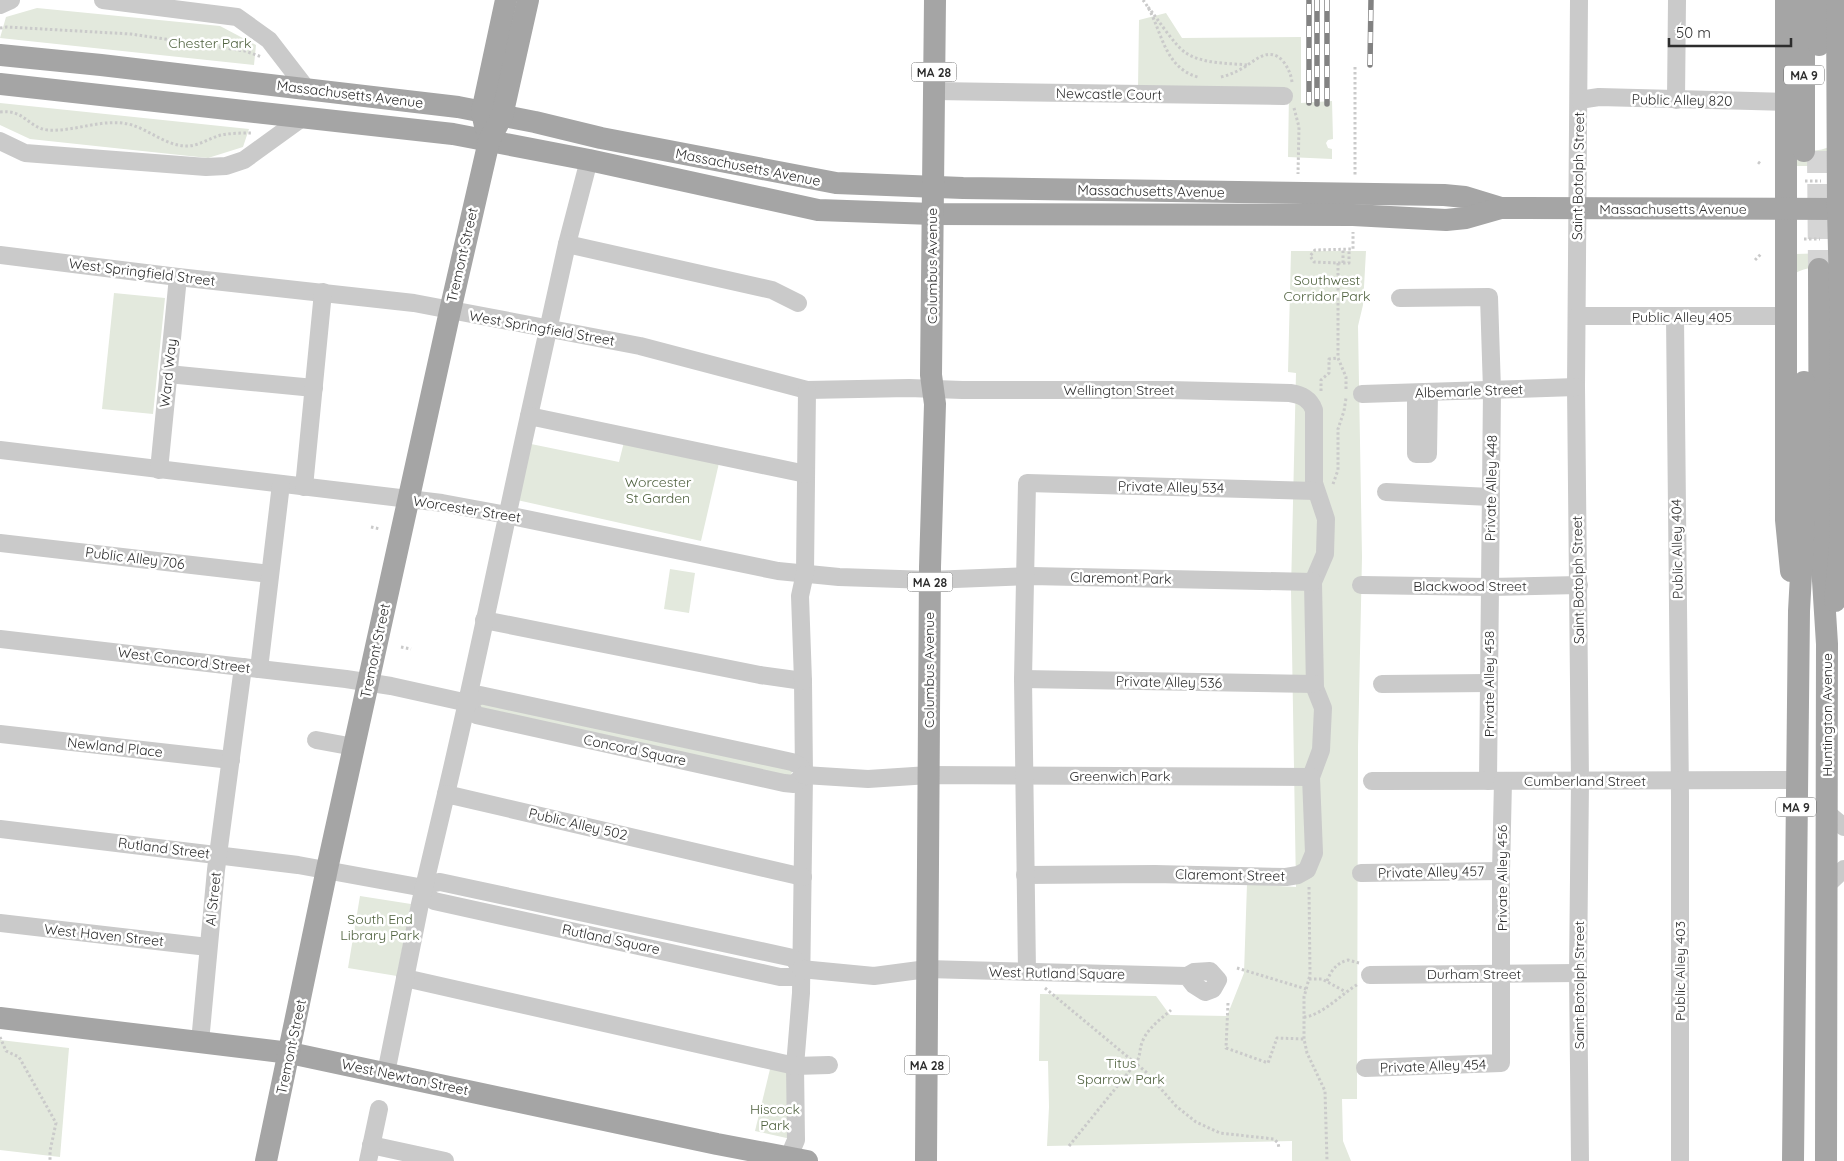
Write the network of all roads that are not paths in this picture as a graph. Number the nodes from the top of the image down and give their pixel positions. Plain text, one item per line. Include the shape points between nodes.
1 (11, 0) edge
2 (103, 0) edge
3 (506, 0) edge
4 (528, 0) edge
5 (935, 0) edge
6 (1579, 0) edge
7 (1677, 0) edge
8 (1786, 0) edge
9 (1804, 0) edge
10 (1820, 0) edge
11 (1837, 0) edge
12 (0, 5) edge
13 (0, 55) edge
14 (0, 84) edge
15 (306, 88) junction
16 (934, 91) junction
17 (1290, 98) road end
18 (1579, 100) junction
19 (1676, 100) junction
20 (1786, 102) junction
21 (492, 114) junction
22 (302, 118) junction
23 (0, 141) edge
24 (489, 141) junction
25 (590, 160) junction
26 (933, 188) junction
27 (1501, 208) junction
28 (1578, 209) junction
29 (1786, 209) junction
30 (1841, 209) edge
31 (933, 214) junction
32 (567, 244) junction
33 (0, 255) edge
34 (178, 277) junction
35 (323, 292) junction
36 (1400, 298) dead end
37 (798, 303) dead end
38 (450, 311) junction
39 (1578, 316) junction
40 (1786, 316) junction
41 (1675, 317) junction
42 (550, 329) junction
43 (168, 374) junction
44 (1576, 387) junction
45 (314, 388) junction
46 (807, 390) junction
47 (933, 390) junction
48 (1492, 390) junction
49 (1362, 394) dead end
50 (1313, 398) joint
51 (529, 416) junction
52 (0, 450) edge
53 (159, 470) junction
54 (806, 474) junction
55 (282, 484) junction
56 (304, 487) junction
57 (1315, 491) junction
58 (1386, 492) dead end
59 (1490, 497) junction
60 (408, 499) junction
61 (507, 515) junction
62 (0, 543) edge
63 (806, 573) junction
64 (270, 574) junction
65 (1025, 576) junction
66 (930, 580) junction
67 (1313, 582) junction
68 (1579, 585) junction
69 (1361, 586) dead end
70 (1490, 587) junction
71 (1798, 611) junction
72 (484, 620) junction
73 (0, 639) edge
74 (1827, 644) junction
75 (251, 668) junction
76 (1023, 680) junction
77 (803, 681) junction
78 (369, 682) junction
79 (1488, 682) junction
80 (1314, 684) junction
81 (1382, 684) dead end
82 (468, 703) junction
83 (0, 734) edge
84 (316, 740) dead end
85 (354, 746) junction
86 (231, 760) junction
87 (804, 775) junction
88 (929, 775) junction
89 (1024, 775) junction
90 (1311, 777) junction
91 (1797, 780) junction
92 (1372, 781) dead end
93 (1496, 781) junction
94 (1680, 781) junction
95 (1580, 782) junction
96 (446, 794) junction
97 (1835, 820) edge
98 (0, 829) edge
99 (218, 854) junction
100 (327, 870) junction
101 (1844, 870) edge
102 (1501, 871) junction
103 (1361, 873) dead end
104 (1025, 875) junction
105 (803, 877) junction
106 (1827, 885) junction
107 (424, 888) junction
108 (556, 906) junction
109 (0, 923) edge
110 (551, 927) junction
111 (678, 933) junction
112 (208, 947) junction
113 (673, 952) junction
114 (801, 969) junction
115 (927, 969) junction
116 (1027, 972) junction
117 (1502, 974) junction
118 (1578, 974) junction
119 (1370, 975) road end
120 (1187, 976) dead end
121 (405, 978) junction
122 (0, 1018) edge
123 (200, 1042) junction
124 (290, 1052) junction
125 (1501, 1063) joint
126 (829, 1065) dead end
127 (795, 1066) junction
128 (1365, 1068) dead end
129 (386, 1073) junction
130 (379, 1109) dead end
131 (370, 1153) edge
132 (794, 1160) edge
133 (266, 1161) edge
134 (444, 1161) edge
135 (926, 1161) edge
136 (1580, 1161) edge
137 (1680, 1161) edge
138 (1794, 1161) edge
139 (1826, 1161) edge

1 - 12 street
2 - 15 street via 237,17 269,40
3 - 21 main road, Tremont Street
4 - 21 main road, Tremont Street
5 - 16 main road, Columbus Avenue / MA 28
6 - 18 street, Saint Botolph Street
7 - 19 street
8 - 20 main road
9 - 10 main road, MA 9 via 1811,151
11 - 30 main road
13 - 15 main road, Massachusetts Avenue
14 - 22 main road, Massachusetts Avenue
15 - 21 main road, Massachusetts Avenue
16 - 17 street, Newcastle Court
16 - 26 main road, Columbus Avenue / MA 28
18 - 19 street, Public Alley 820 via 1599,97
18 - 28 street, Saint Botolph Street
19 - 20 street, Public Alley 820
20 - 29 main road
21 - 24 main road, Tremont Street
21 - 26 main road, Massachusetts Avenue via 821,181
22 - 23 street via 244,160 226,166 25,153
22 - 24 main road, Massachusetts Avenue via 453,134
24 - 25 main road, Massachusetts Avenue
24 - 38 main road, Tremont Street
25 - 31 main road, Massachusetts Avenue via 818,210
25 - 32 street
26 - 27 main road, Massachusetts Avenue via 1444,195 1466,196
26 - 31 main road, Columbus Avenue / MA 28
27 - 28 main road, Massachusetts Avenue
27 - 31 main road, Massachusetts Avenue via 1446,220 1353,215
28 - 29 main road, Massachusetts Avenue
28 - 39 street, Saint Botolph Street
29 - 30 main road, Massachusetts Avenue
29 - 40 main road
30 - 74 main road via 1840,546
31 - 47 main road, Columbus Avenue / MA 28
32 - 37 street via 772,290
32 - 42 street
33 - 34 street, West Springfield Street
34 - 35 street, West Springfield Street
34 - 43 street, Ward Way
35 - 38 street, West Springfield Street via 414,303
35 - 45 street
36 - 48 street, Private Alley 448 via 1489,297
38 - 42 street, West Springfield Street
38 - 60 main road, Tremont Street
39 - 41 street, Public Alley 405
39 - 44 street, Saint Botolph Street
40 - 41 street, Public Alley 405
40 - 71 main road via 1786,532
41 - 94 street, Public Alley 404
42 - 46 street, West Springfield Street via 640,346
42 - 51 street
43 - 45 street
43 - 53 street, Ward Way
44 - 48 street, Albemarle Street
44 - 68 street, Saint Botolph Street
45 - 56 street
46 - 47 street, West Springfield Street
46 - 54 street
47 - 50 street, Wellington Street via 1202,391 1290,393
47 - 66 main road, Columbus Avenue / MA 28
48 - 49 street, Albemarle Street
48 - 59 street, Private Alley 448
50 - 57 street, Claremont Street
51 - 54 street
51 - 61 street
52 - 53 street, Worcester Street
53 - 55 street, Worcester Street
54 - 63 street
55 - 56 street, Worcester Street
55 - 64 street, Al Street
56 - 60 street, Worcester Street
57 - 65 street, Private Alley 534 via 1027,483
57 - 67 street, Claremont Street via 1325,512 1326,529 1324,557
58 - 59 street
59 - 70 street, Private Alley 448
60 - 61 street, Worcester Street
60 - 78 main road, Tremont Street
61 - 63 street, Worcester Street via 778,571
61 - 72 street
62 - 64 street, Public Alley 706
63 - 66 street, Worcester Street
63 - 77 street via 800,596
64 - 75 street, Al Street
65 - 66 street, Claremont Park
65 - 67 street, Claremont Park
65 - 76 street
66 - 88 main road, Columbus Avenue / MA 28
67 - 80 street, Claremont Street
68 - 70 street, Blackwood Street
68 - 95 street, Saint Botolph Street
69 - 70 street, Blackwood Street
70 - 79 street, Private Alley 458
71 - 74 main road, Huntington Avenue / MA 9 via 1804,520 1811,269 1820,540
71 - 91 main road, Huntington Avenue / MA 9
72 - 77 street
72 - 82 street
73 - 75 street, West Concord Street
74 - 97 main road, Huntington Avenue / MA 9
75 - 78 street, West Concord Street
75 - 86 street, Al Street
76 - 80 street, Private Alley 536
76 - 89 street
77 - 87 street
78 - 82 street, Concord Square
78 - 85 main road, Tremont Street
79 - 81 street
79 - 93 street, Private Alley 458
80 - 90 street, Claremont Street via 1323,708 1321,750
82 - 87 street, Concord Square via 476,715 784,783 794,784
82 - 96 street
83 - 86 street, Newland Place
84 - 85 street
85 - 100 main road, Tremont Street
86 - 99 street, Al Street
87 - 88 street, Concord Square via 868,779
87 - 105 street
88 - 89 street, Greenwich Park
88 - 115 main road, Columbus Avenue / MA 28
89 - 90 street, Greenwich Park
89 - 104 street
90 - 104 street, Claremont Street via 1314,853 1307,870 1298,875
91 - 94 street, Cumberland Street
91 - 138 main road, Huntington Avenue / MA 9
92 - 93 street, Cumberland Street
93 - 95 street, Cumberland Street
93 - 102 street, Private Alley 456
94 - 95 street, Cumberland Street
94 - 137 street, Public Alley 403
95 - 118 street, Saint Botolph Street
96 - 105 street, Public Alley 502
96 - 107 street
97 - 106 main road, Huntington Avenue / MA 9
98 - 99 street, Rutland Street
99 - 100 street, Rutland Street
99 - 112 street, Al Street
100 - 107 street, Rutland Square
100 - 124 main road, Tremont Street
101 - 106 street
102 - 103 street, Private Alley 457
102 - 117 street, Private Alley 456
104 - 116 street
105 - 114 street
106 - 139 main road, Huntington Avenue / MA 9
107 - 108 street, Rutland Square via 427,884 440,882
107 - 110 street, Rutland Square via 425,894 434,901
107 - 121 street
108 - 110 street
108 - 111 street, Rutland Square
109 - 112 street, West Haven Street
110 - 113 street, Rutland Square
111 - 113 street
111 - 114 street, Rutland Square via 792,958
112 - 123 street, Al Street
113 - 114 street, Rutland Square via 780,977 794,977
114 - 115 street, Rutland Square via 874,976
114 - 127 street
115 - 116 street, West Rutland Square
115 - 135 main road, Columbus Avenue / MA 28
116 - 120 street, West Rutland Square
117 - 118 street, Durham Street
117 - 119 street, Durham Street
117 - 125 street, Private Alley 456
118 - 136 street, Saint Botolph Street
121 - 127 street
121 - 129 street
122 - 123 main road, West Newton Street
123 - 124 main road, West Newton Street
124 - 129 main road, West Newton Street
124 - 133 main road, Tremont Street
125 - 128 street, Private Alley 454
126 - 127 street
127 - 132 street
129 - 132 main road, West Newton Street
130 - 131 street
131 - 134 street

